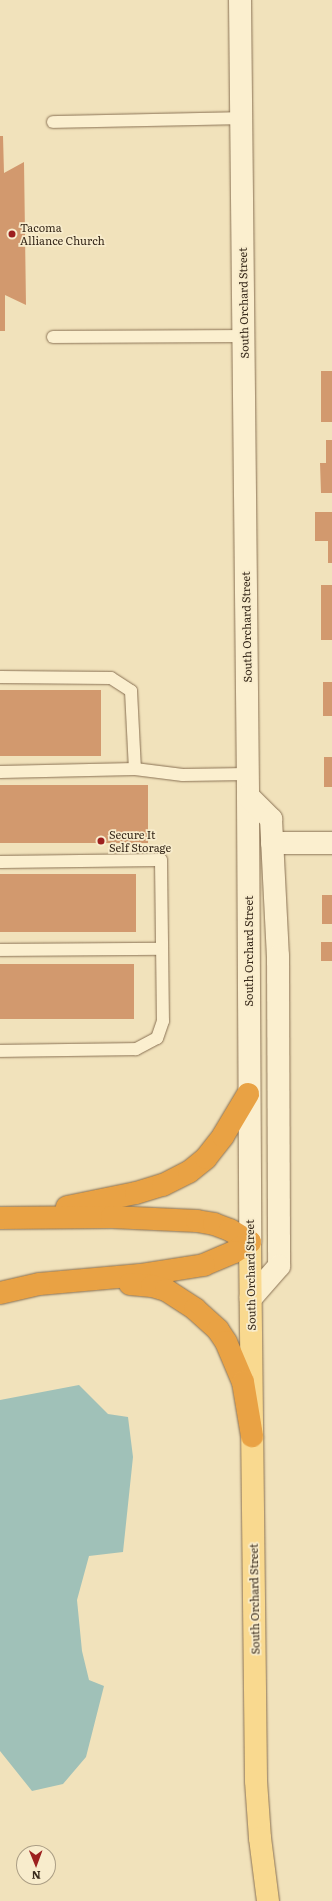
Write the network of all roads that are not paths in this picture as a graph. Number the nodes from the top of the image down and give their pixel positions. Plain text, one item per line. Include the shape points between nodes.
1 (240, 0) edge
2 (241, 118) junction
3 (54, 122) dead end
4 (243, 336) junction
5 (52, 337) dead end
6 (0, 677) edge
7 (135, 770) junction
8 (0, 772) edge
9 (247, 774) junction
10 (248, 796) junction
11 (272, 843) junction
12 (332, 843) edge
13 (0, 862) edge
14 (162, 949) junction
15 (0, 950) edge
16 (0, 1051) edge
17 (248, 1094) junction
18 (0, 1218) edge
19 (250, 1242) junction
20 (93, 1280) junction
21 (0, 1293) edge
22 (251, 1298) junction
23 (252, 1436) junction
24 (268, 1901) edge

1 - 2 main road, South Orchard Street
2 - 3 lane
2 - 4 main road, South Orchard Street
4 - 5 lane
4 - 9 main road, South Orchard Street
6 - 7 lane via 111,678 131,692
7 - 8 lane
7 - 9 lane via 183,775
9 - 10 main road, South Orchard Street
10 - 11 main road via 270,819
10 - 17 main road, South Orchard Street
11 - 12 main road
11 - 22 main road via 278,956 279,1266
13 - 14 lane via 161,860
14 - 15 lane
14 - 16 lane via 163,1021 157,1038 136,1050
17 - 18 highway via 223,1136 206,1158 176,1179 136,1193
17 - 19 main road, South Orchard Street
18 - 19 highway via 112,1217 197,1221 230,1230
19 - 20 highway via 204,1265
19 - 22 main road, South Orchard Street
20 - 21 highway via 39,1284
20 - 23 highway via 152,1286 166,1290 180,1297 208,1319 226,1342 234,1359 247,1400
22 - 23 main road, South Orchard Street
23 - 24 main road, South Orchard Street via 256,1781

